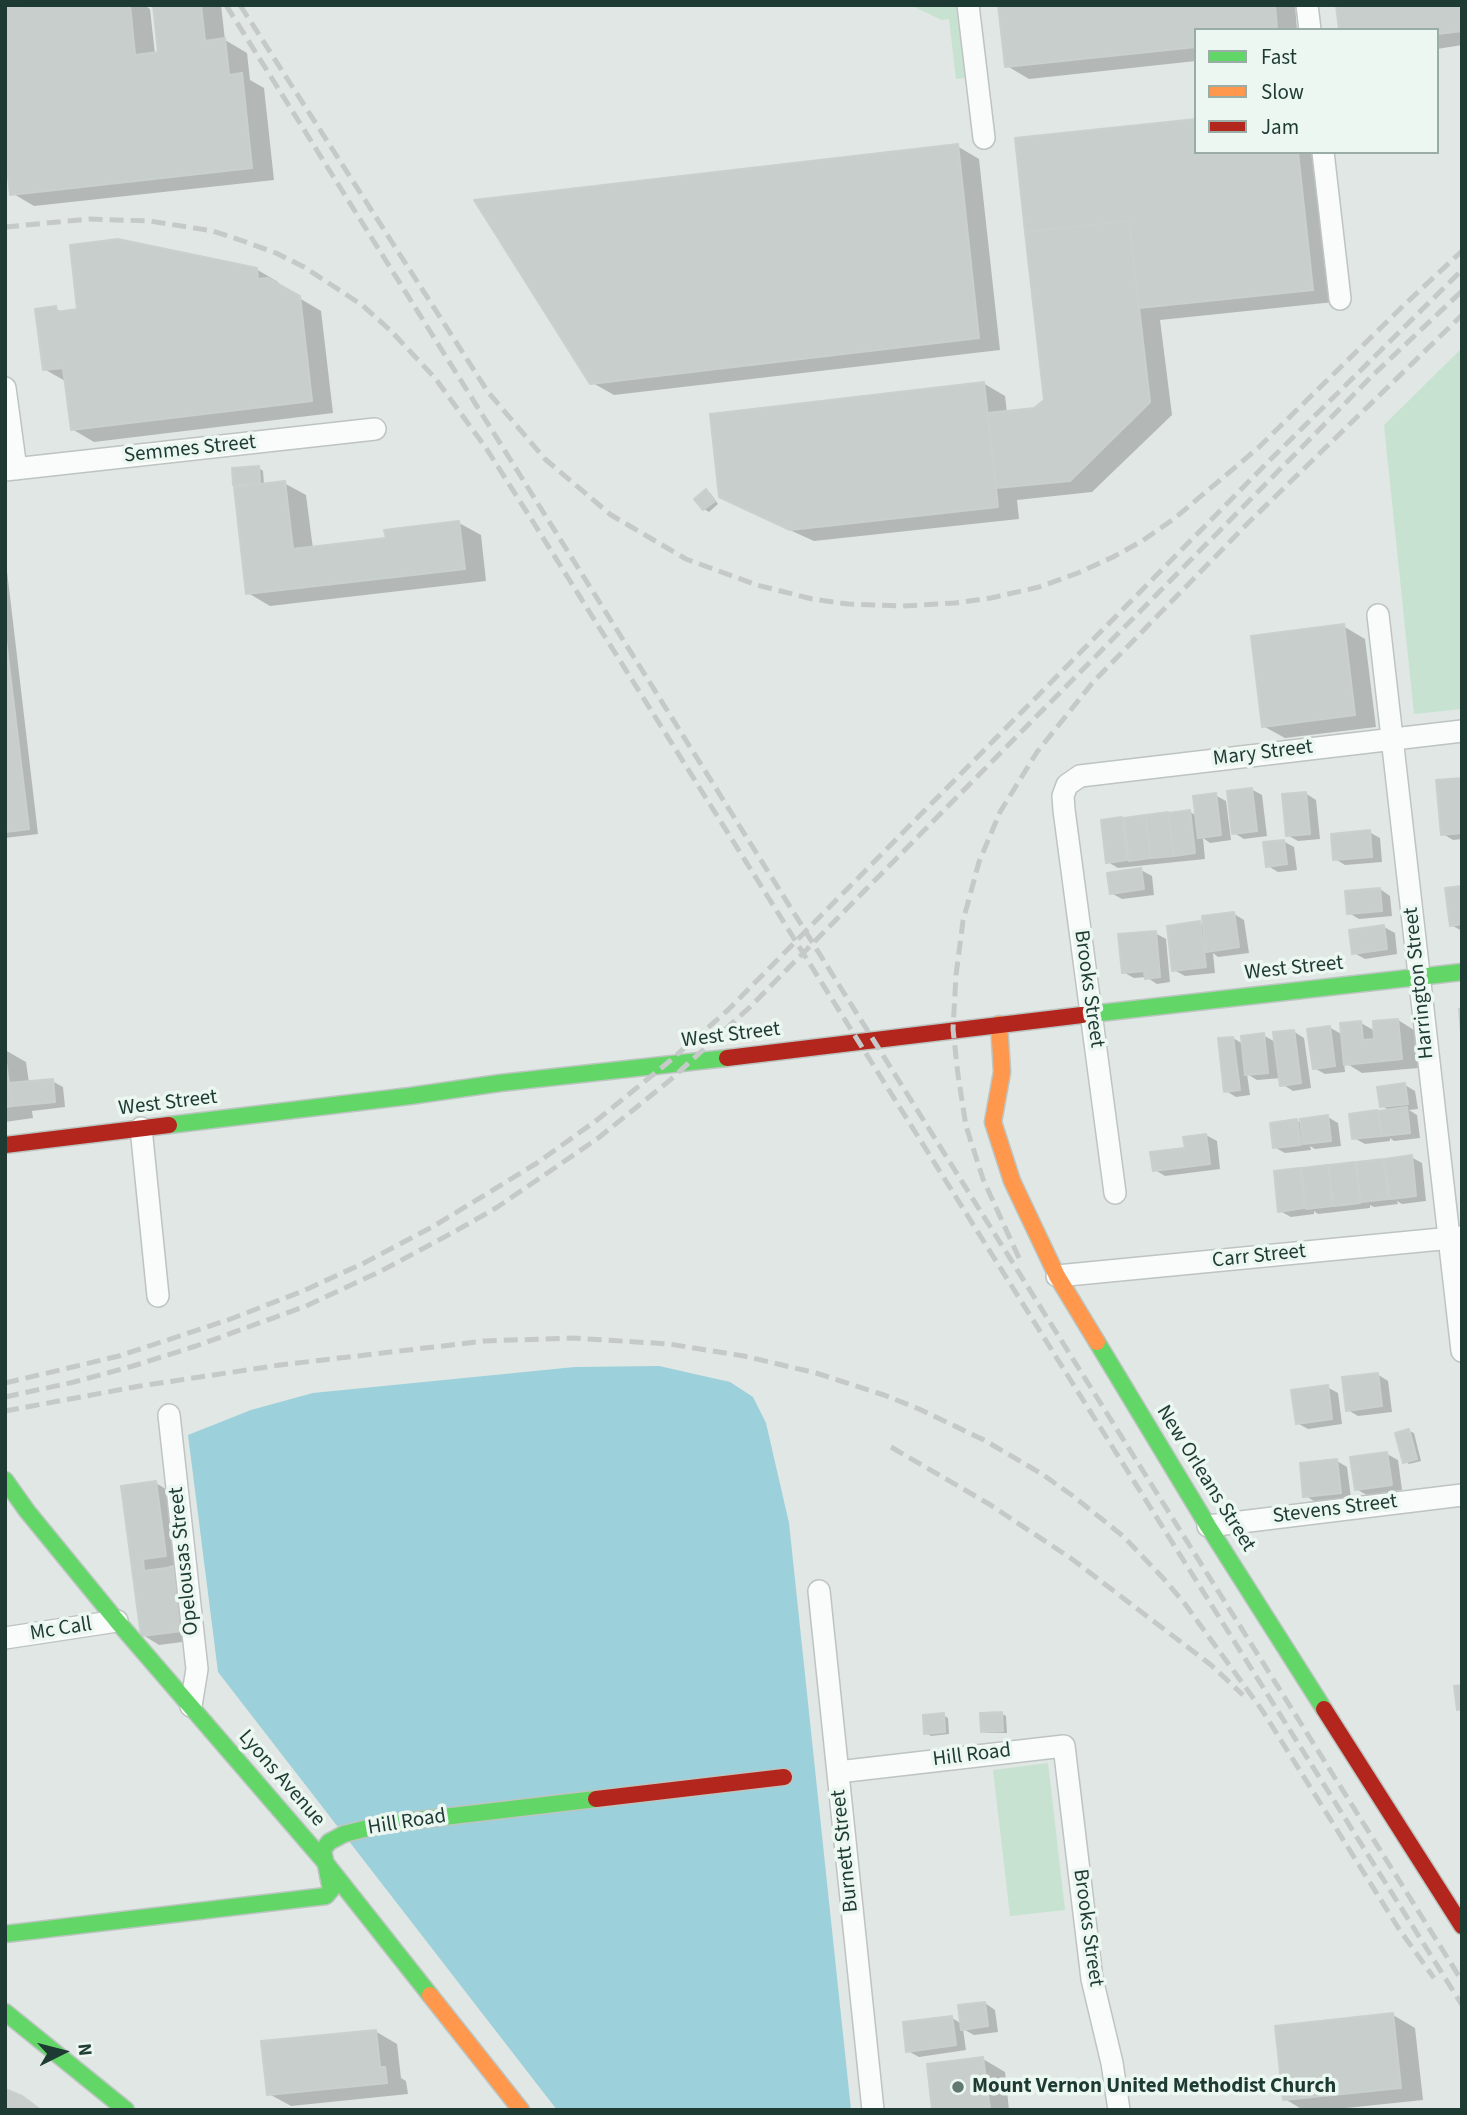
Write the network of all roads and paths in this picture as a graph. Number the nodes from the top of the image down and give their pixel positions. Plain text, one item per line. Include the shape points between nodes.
1 (968, 5) edge
2 (1307, 5) edge
3 (1310, 28) edge
4 (984, 138) dead end
5 (1323, 154) edge
6 (1339, 299) dead end
7 (5, 388) edge
8 (374, 429) dead end
9 (11, 469) edge
10 (1378, 615) dead end
11 (1462, 731) edge
12 (1392, 738) junction
13 (1067, 785) joint
14 (1462, 972) edge
15 (1419, 976) junction
16 (1092, 1012) junction
17 (999, 1024) junction
18 (141, 1128) junction
19 (5, 1145) edge
20 (1115, 1194) dead end
21 (1455, 1238) edge
22 (1057, 1276) junction
23 (158, 1296) dead end
24 (1462, 1350) edge
25 (169, 1415) dead end
26 (5, 1480) edge
27 (1462, 1495) edge
28 (1208, 1526) junction
29 (819, 1591) dead end
30 (117, 1622) junction
31 (5, 1638) edge
32 (191, 1706) junction
33 (1064, 1746) joint
34 (838, 1772) junction
35 (784, 1777) dead end
36 (324, 1861) junction
37 (1462, 1926) edge
38 (5, 1934) edge
39 (5, 2012) edge
40 (126, 2110) edge
41 (521, 2110) edge
42 (873, 2110) edge
43 (1119, 2110) edge

1 - 4 street
2 - 3 street
5 - 6 street
7 - 9 street
8 - 9 street, Semmes Street
10 - 12 street, Harrington Street
11 - 12 street, Mary Street
12 - 13 street, Mary Street via 1080,776
12 - 15 street, Harrington Street
13 - 16 street, Brooks Street via 1063,796
14 - 15 street, West Street
15 - 16 street, West Street
15 - 21 street, Harrington Street
16 - 17 street, West Street
16 - 20 street, Brooks Street
17 - 18 street, West Street
17 - 22 street, New Orleans Street via 1002,1072 992,1122 1012,1181
18 - 19 street, West Street
18 - 23 street
21 - 22 street, Carr Street
21 - 24 street, Harrington Street
22 - 28 street, New Orleans Street
25 - 32 street, Opelousas Street via 197,1669
26 - 30 street, Lyons Avenue
27 - 28 street, Stevens Street
28 - 37 street, New Orleans Street
29 - 34 street, Burnett Street
30 - 31 street, Mc Call
30 - 32 street, Lyons Avenue
32 - 36 street, Lyons Avenue
33 - 34 street, Hill Road
33 - 43 street, Brooks Street via 1092,1979
34 - 42 street, Burnett Street
35 - 36 street, Hill Road via 384,1824 329,1842 323,1850
36 - 38 street via 331,1890 326,1896
36 - 41 street, Lyons Avenue
39 - 40 street

